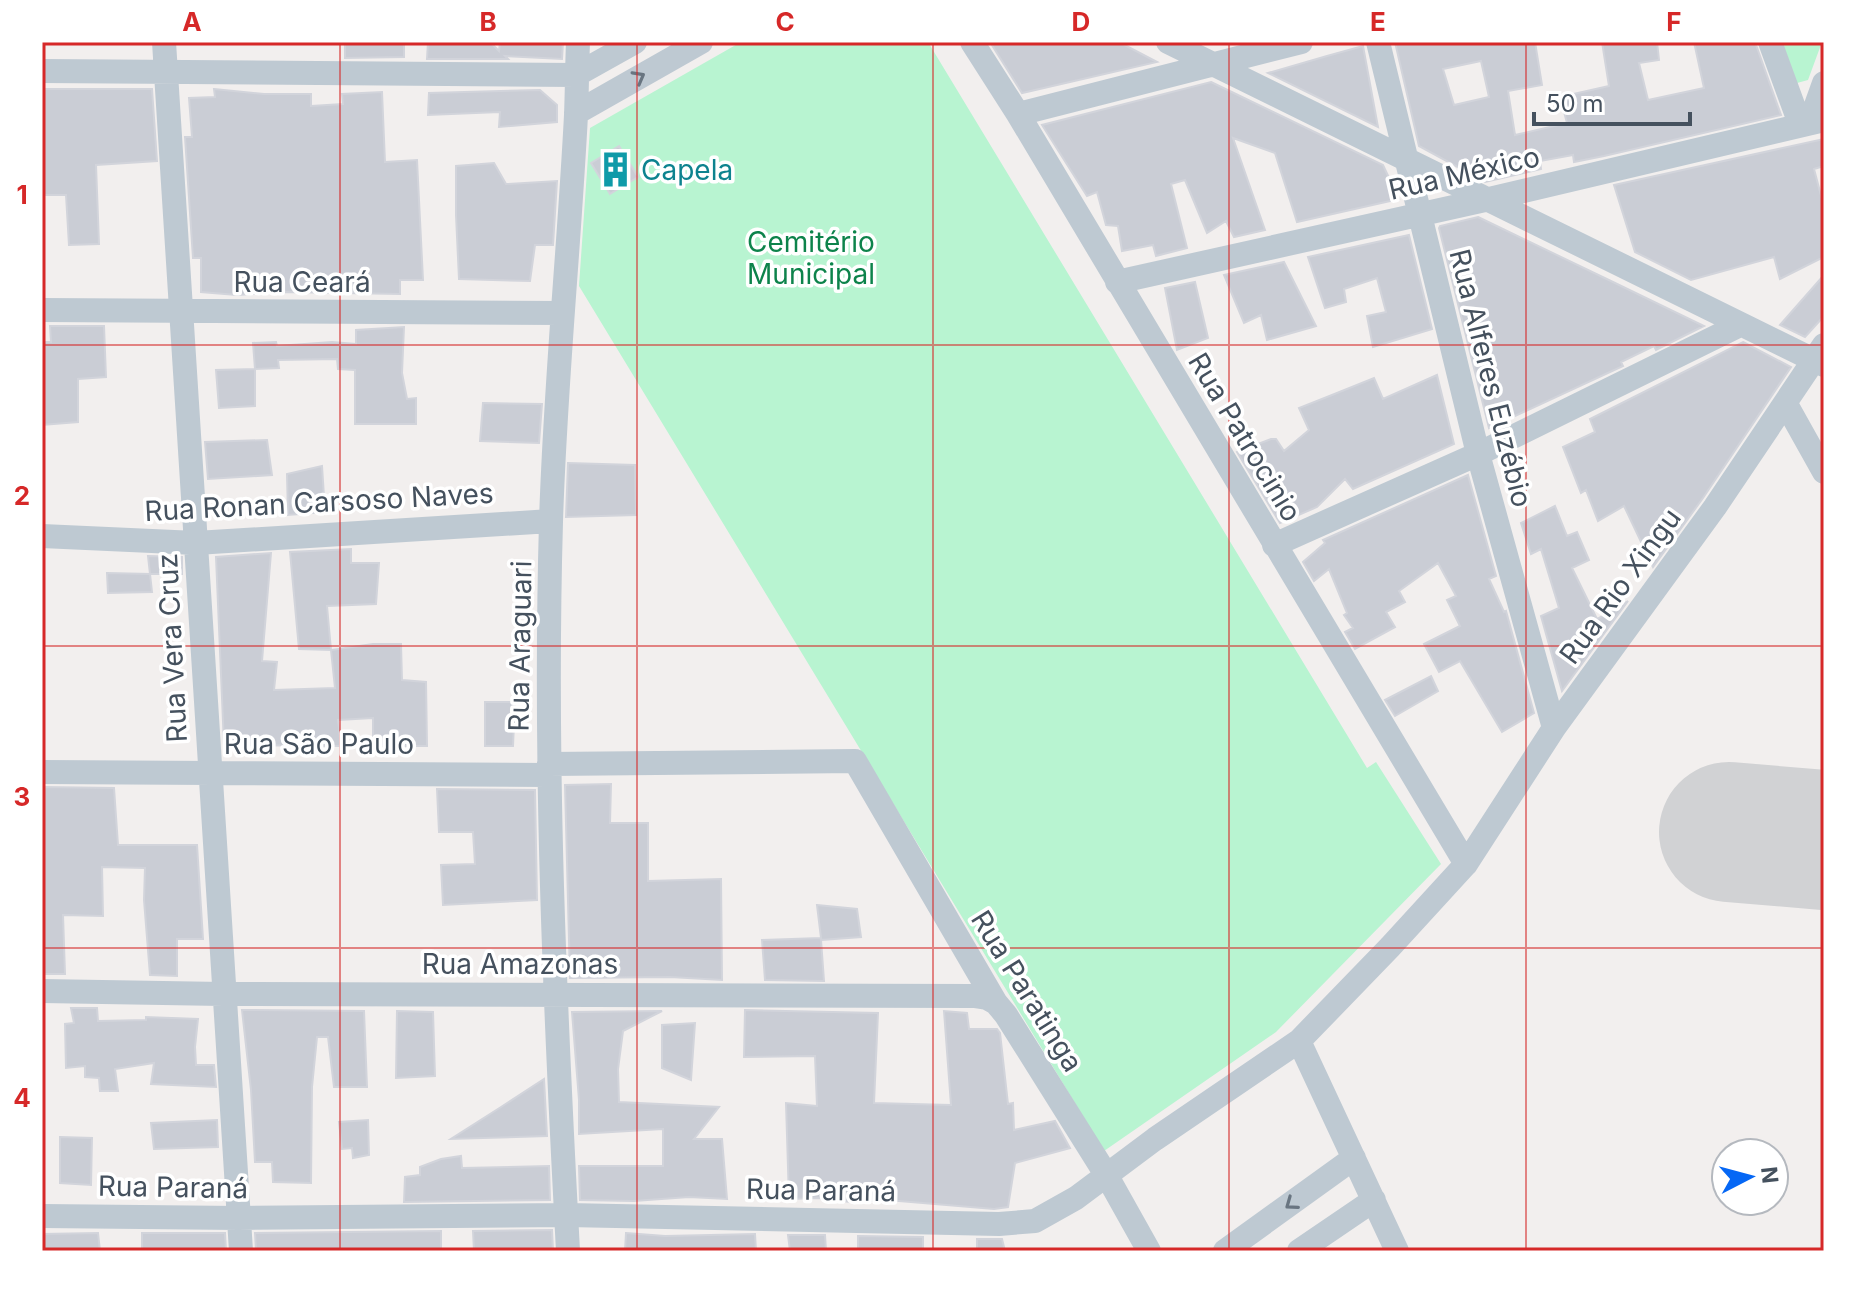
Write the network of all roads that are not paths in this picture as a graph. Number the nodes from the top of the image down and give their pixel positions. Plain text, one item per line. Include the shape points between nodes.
1 (164, 42) edge
2 (578, 42) edge
3 (635, 42) edge
4 (701, 42) edge
5 (972, 42) edge
6 (1168, 42) edge
7 (1301, 42) edge
8 (1378, 42) edge
9 (1770, 42) edge
10 (1211, 64) junction
11 (42, 71) edge
12 (167, 71) junction
13 (576, 75) junction
14 (1824, 83) edge
15 (576, 113) junction
16 (1018, 114) junction
17 (1811, 122) edge
18 (1404, 157) junction
19 (1485, 200) junction
20 (1419, 215) junction
21 (1117, 282) junction
22 (42, 310) edge
23 (182, 312) junction
24 (562, 313) junction
25 (1740, 325) junction
26 (1820, 356) edge
27 (1786, 404) junction
28 (1478, 454) junction
29 (1824, 472) edge
30 (551, 521) junction
31 (42, 536) edge
32 (196, 543) junction
33 (1274, 545) junction
34 (1554, 728) junction
35 (855, 761) joint
36 (548, 769) junction
37 (42, 772) edge
38 (210, 773) junction
39 (1466, 864) junction
40 (42, 991) edge
41 (223, 994) junction
42 (555, 994) junction
43 (996, 1003) junction
44 (1299, 1041) junction
45 (1354, 1158) junction
46 (1107, 1176) junction
47 (1374, 1200) junction
48 (567, 1215) junction
49 (42, 1216) edge
50 (239, 1218) junction
51 (241, 1251) edge
52 (568, 1251) edge
53 (1149, 1251) edge
54 (1225, 1251) edge
55 (1299, 1251) edge
56 (1397, 1251) edge

1 - 12 street, Rua Vera Cruz
2 - 13 street, Rua Araguari
3 - 13 street
15 -> 4 street
5 - 16 street, Rua Patrocinio
6 - 10 street
7 - 10 street
8 - 18 street, Rua Alferes Euzébio
9 - 17 street
10 - 16 street
10 - 18 street
11 - 12 street
12 - 13 street
12 - 23 street, Rua Vera Cruz
13 - 15 street, Rua Araguari
14 - 17 street
15 - 24 street, Rua Araguari
16 - 21 street, Rua Patrocinio
17 - 19 street, Rua México
18 - 19 street
18 - 20 street, Rua Alferes Euzébio
19 - 20 street, Rua México
19 - 25 street
20 - 21 street, Rua México
20 - 28 street, Rua Alferes Euzébio
21 - 33 street, Rua Patrocinio
22 - 23 street, Rua Ceará
23 - 24 street, Rua Ceará
23 - 32 street, Rua Vera Cruz
24 - 30 street, Rua Araguari
25 - 26 street
25 - 28 street
26 - 27 street, Rua Rio Xingu
27 - 29 street
27 - 34 street, Rua Rio Xingu
28 - 33 street
28 - 34 street, Rua Alferes Euzébio
30 - 32 street, Rua Ronan Carsoso Naves
30 - 36 street, Rua Araguari
31 - 32 street, Rua Ronan Carsoso Naves
32 - 38 street, Rua Vera Cruz
33 - 39 street, Rua Patrocinio
34 - 39 street, Rua Rio Xingu
35 - 36 street, Rua São Paulo
35 - 43 street, Rua Paratinga
36 - 38 street, Rua São Paulo
36 - 42 street, Rua Araguari
37 - 38 street, Rua São Paulo
38 - 41 street, Rua Vera Cruz
39 - 44 street, Rua Paraná
40 - 41 street, Rua Amazonas
41 - 42 street, Rua Amazonas
41 - 50 street, Rua Vera Cruz
42 - 43 street, Rua Amazonas via 974,996
42 - 48 street, Rua Araguari
43 - 46 street, Rua Paratinga
44 - 45 street
44 - 46 street, Rua Paraná
45 - 47 street
45 -> 54 street
46 - 48 street, Rua Paraná via 1054,1211 1021,1223
46 - 53 street, Rua Paratinga
47 - 55 street
47 - 56 street
48 - 50 street, Rua Paraná
48 - 52 street, Rua Araguari
49 - 50 street, Rua Paraná
50 - 51 street, Rua Vera Cruz

